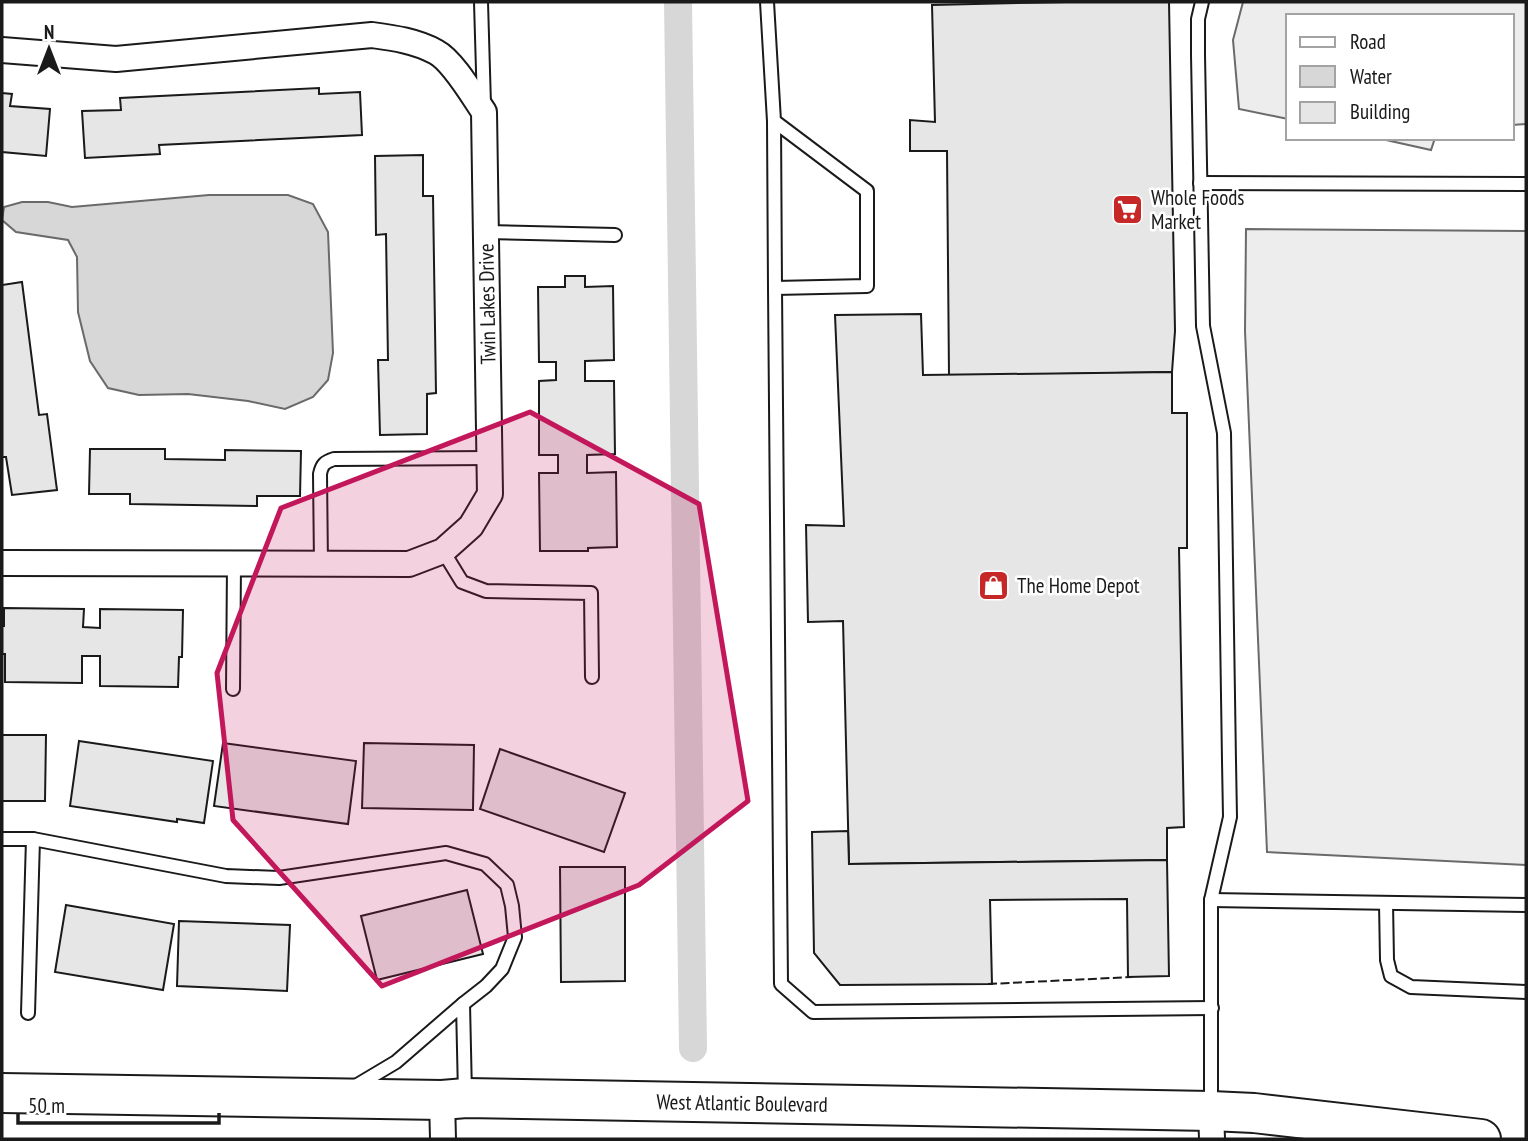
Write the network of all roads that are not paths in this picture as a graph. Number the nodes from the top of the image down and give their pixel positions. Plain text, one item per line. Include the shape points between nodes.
1 (481, 2) edge
2 (766, 2) edge
3 (1202, 2) edge
4 (2, 50) edge
5 (484, 112) junction
6 (774, 121) junction
7 (1199, 183) junction
8 (1526, 184) edge
9 (486, 232) junction
10 (615, 235) dead end
11 (775, 288) junction
12 (490, 457) junction
13 (443, 551) junction
14 (2, 563) edge
15 (234, 564) junction
16 (321, 564) junction
17 (592, 677) dead end
18 (233, 689) dead end
19 (2, 839) edge
20 (33, 839) junction
21 (1211, 900) junction
22 (1386, 903) junction
23 (1526, 905) edge
24 (1526, 992) edge
25 (463, 1004) junction
26 (1212, 1008) junction
27 (28, 1013) dead end
28 (2, 1093) edge
29 (337, 1097) junction
30 (454, 1099) junction
31 (1212, 1125) edge
32 (443, 1139) edge
33 (1481, 1139) edge

1 - 5 lane
2 - 6 lane
3 - 7 lane via 1198,19
4 - 5 street via 116,59 372,35 406,40 439,52
5 - 9 street, Twin Lakes Drive
6 - 11 lane
6 - 11 lane via 867,191 867,286
7 - 8 lane
7 - 21 lane via 1203,326 1224,433 1230,817
9 - 10 lane
9 - 12 street, Twin Lakes Drive
11 - 26 lane via 781,984 813,1012
12 - 13 street, Twin Lakes Drive via 490,494 471,526
12 - 16 lane via 325,462 320,474
13 - 16 street, Twin Lakes Drive via 409,564
13 - 17 lane via 462,582 486,592 591,593
14 - 15 street, Twin Lakes Drive
15 - 16 street, Twin Lakes Drive
15 - 18 lane
19 - 20 lane
20 - 25 lane via 226,876 279,878 446,853 485,864 507,885 515,937 502,969
20 - 27 lane
21 - 22 lane
21 - 26 lane
22 - 23 lane
22 - 24 lane via 1391,976 1411,987
25 - 29 lane via 396,1062
25 - 30 lane
26 - 31 lane
28 - 29 main road, West Atlantic Boulevard
29 - 30 main road, West Atlantic Boulevard
30 - 31 main road, West Atlantic Boulevard
30 - 32 street
31 - 33 main road, West Atlantic Boulevard via 1254,1113

